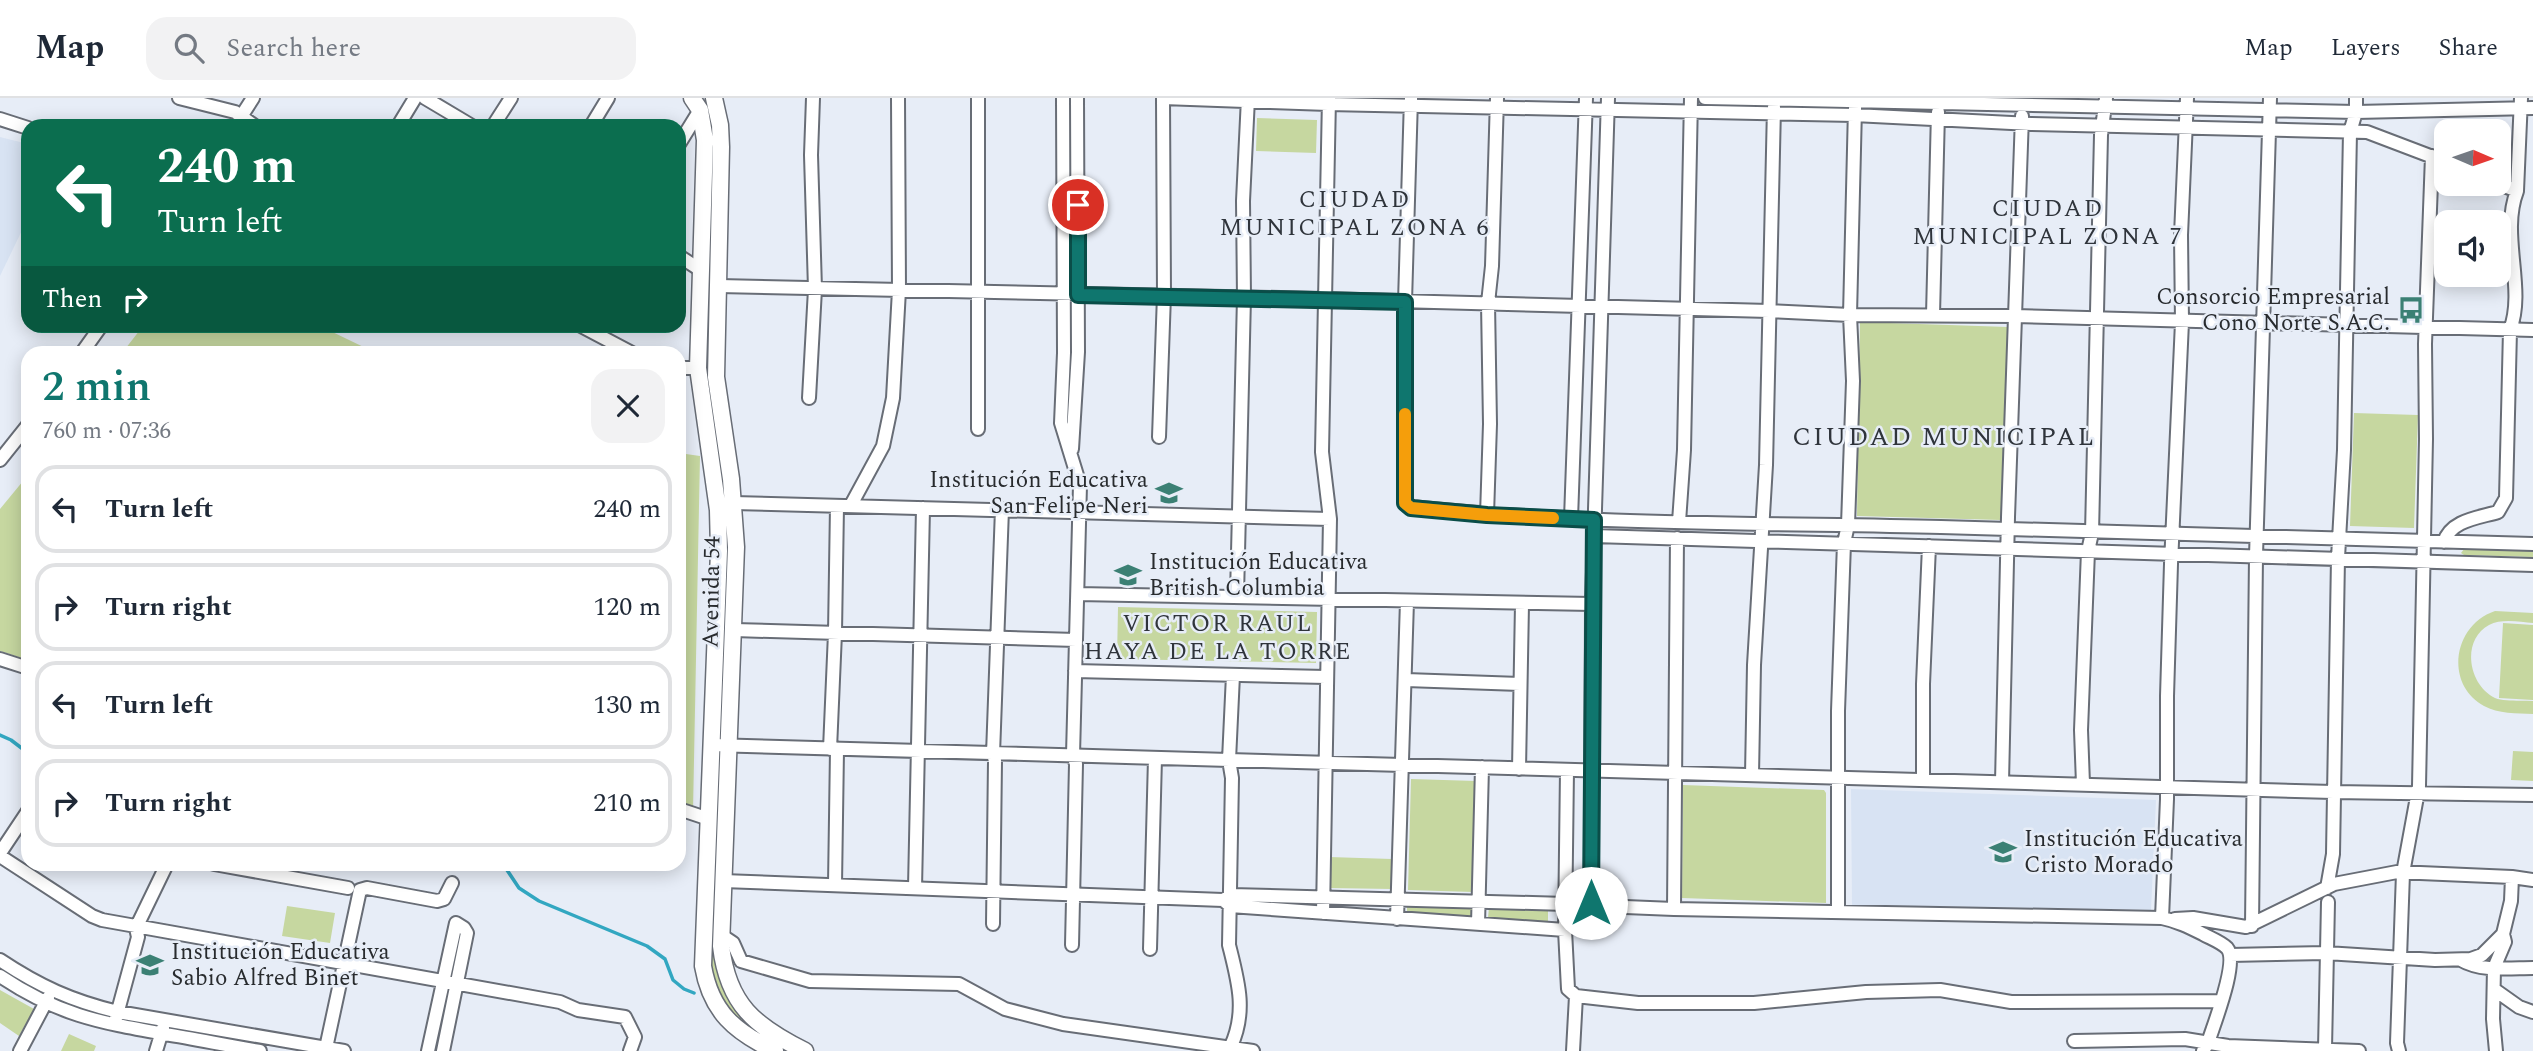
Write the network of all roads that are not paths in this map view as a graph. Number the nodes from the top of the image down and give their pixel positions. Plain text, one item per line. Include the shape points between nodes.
1 (179, 98) edge
2 (253, 98) edge
3 (415, 98) edge
4 (425, 98) edge
5 (511, 98) edge
6 (608, 98) edge
7 (714, 98) edge
8 (813, 98) edge
9 (898, 98) edge
10 (978, 98) edge
11 (1063, 98) edge
12 (1077, 98) edge
13 (1163, 98) edge
14 (1691, 98) edge
15 (1704, 98) edge
16 (2356, 98) edge
17 (1248, 99) edge
18 (1774, 99) edge
19 (1857, 99) edge
20 (1329, 101) edge
21 (1941, 101) edge
22 (1411, 102) edge
23 (2023, 102) edge
24 (1497, 103) edge
25 (2106, 103) edge
26 (2187, 103) edge
27 (696, 104) edge
28 (1586, 104) edge
29 (1607, 104) edge
30 (2270, 104) edge
31 (2437, 104) edge
32 (2525, 105) edge
33 (2356, 112) junction
34 (1690, 113) junction
35 (1773, 114) junction
36 (1854, 115) junction
37 (1936, 118) junction
38 (0, 119) edge
39 (237, 119) edge
40 (240, 119) edge
41 (402, 119) edge
42 (460, 119) edge
43 (498, 119) edge
44 (595, 119) edge
45 (2022, 124) junction
46 (2101, 125) junction
47 (21, 126) edge
48 (2186, 127) junction
49 (686, 128) edge
50 (2269, 130) junction
51 (2350, 132) junction
52 (2432, 156) joint
53 (2511, 189) edge
54 (2517, 191) junction
55 (686, 261) edge
56 (702, 271) junction
57 (719, 286) junction
58 (815, 289) junction
59 (898, 290) junction
60 (979, 292) junction
61 (1063, 294) junction
62 (1078, 295) junction
63 (1164, 295) junction
64 (1244, 297) junction
65 (1324, 299) junction
66 (1405, 302) junction
67 (1488, 303) junction
68 (1579, 305) junction
69 (1601, 306) junction
70 (1686, 309) junction
71 (1769, 310) junction
72 (1850, 315) junction
73 (1933, 315) junction
74 (2015, 316) junction
75 (2098, 320) junction
76 (2182, 322) junction
77 (2264, 324) junction
78 (2346, 324) junction
79 (2426, 328) junction
80 (2510, 330) junction
81 (2533, 330) edge
82 (594, 333) edge
83 (619, 346) edge
84 (686, 368) edge
85 (698, 368) junction
86 (809, 398) dead end
87 (978, 429) dead end
88 (21, 434) edge
89 (1159, 438) dead end
90 (1072, 456) junction
91 (0, 460) edge
92 (733, 503) junction
93 (851, 505) junction
94 (837, 506) junction
95 (923, 508) junction
96 (1002, 509) junction
97 (1080, 511) junction
98 (1487, 515) junction
99 (1238, 517) junction
100 (1330, 519) junction
101 (1571, 519) junction
102 (1594, 520) junction
103 (1679, 522) junction
104 (1762, 524) junction
105 (1848, 525) junction
106 (2007, 529) junction
107 (2092, 533) junction
108 (2174, 535) junction
109 (1594, 536) junction
110 (2257, 537) junction
111 (1677, 538) junction
112 (2340, 539) junction
113 (1760, 541) junction
114 (2422, 542) junction
115 (2444, 542) junction
116 (1844, 543) junction
117 (2533, 544) edge
118 (1929, 546) junction
119 (2008, 548) junction
120 (2088, 551) junction
121 (2172, 553) junction
122 (2256, 556) junction
123 (2338, 558) junction
124 (2422, 562) junction
125 (2533, 565) edge
126 (1078, 594) junction
127 (1237, 596) junction
128 (1327, 598) junction
129 (1407, 601) junction
130 (1522, 604) junction
131 (1592, 604) junction
132 (734, 630) junction
133 (835, 633) junction
134 (920, 635) junction
135 (998, 638) junction
136 (1076, 639) junction
137 (0, 659) edge
138 (21, 666) edge
139 (1076, 671) junction
140 (1233, 675) junction
141 (1326, 677) junction
142 (1406, 680) junction
143 (1520, 684) junction
144 (712, 746) junction
145 (730, 747) junction
146 (834, 749) junction
147 (916, 753) junction
148 (993, 754) junction
149 (1073, 755) junction
150 (1155, 758) junction
151 (1229, 760) junction
152 (1324, 762) junction
153 (1404, 765) junction
154 (1482, 767) junction
155 (1519, 769) junction
156 (1567, 770) junction
157 (1590, 770) junction
158 (1675, 772) junction
159 (1752, 775) junction
160 (1838, 778) junction
161 (1923, 779) junction
162 (2002, 782) junction
163 (2083, 784) junction
164 (2168, 787) junction
165 (2252, 789) junction
166 (2333, 792) junction
167 (2417, 792) junction
168 (2533, 795) edge
169 (686, 812) edge
170 (709, 820) junction
171 (21, 822) edge
172 (0, 855) edge
173 (21, 869) edge
174 (24, 871) edge
175 (164, 871) edge
176 (253, 871) edge
177 (2403, 873) junction
178 (2512, 877) junction
179 (2533, 880) edge
180 (723, 881) junction
181 (452, 883) dead end
182 (835, 885) junction
183 (2327, 887) junction
184 (348, 888) dead end
185 (915, 888) junction
186 (993, 890) junction
187 (1073, 893) junction
188 (1152, 897) junction
189 (1322, 897) junction
190 (1228, 900) junction
191 (1399, 900) junction
192 (1479, 902) junction
193 (2328, 902) dead end
194 (1591, 903) junction
195 (1566, 904) junction
196 (1674, 909) junction
197 (1838, 912) junction
198 (1323, 913) junction
199 (1397, 919) junction
200 (2168, 919) junction
201 (993, 924) dead end
202 (1478, 924) junction
203 (2252, 926) junction
204 (136, 928) junction
205 (1564, 930) junction
206 (2502, 934) junction
207 (721, 935) junction
208 (1072, 946) dead end
209 (1150, 948) dead end
210 (2326, 953) junction
211 (2230, 955) junction
212 (2400, 957) junction
213 (2459, 959) junction
214 (0, 960) edge
215 (344, 965) junction
216 (2494, 968) junction
217 (2533, 968) edge
218 (0, 976) edge
219 (443, 982) junction
220 (458, 983) junction
221 (2495, 990) junction
222 (1576, 996) junction
223 (48, 997) junction
224 (2221, 1001) junction
225 (2533, 1012) edge
226 (116, 1019) junction
227 (164, 1026) junction
228 (252, 1035) junction
229 (2074, 1041) dead end
230 (1231, 1046) junction
231 (2206, 1047) edge
232 (326, 1048) junction
233 (2325, 1049) edge
234 (252, 1050) edge
235 (20, 1051) edge
236 (156, 1051) edge
237 (344, 1051) edge
238 (428, 1051) edge
239 (443, 1051) edge
240 (630, 1051) edge
241 (775, 1051) edge
242 (805, 1051) edge
243 (1253, 1051) edge
244 (1573, 1051) edge
245 (2359, 1051) edge
246 (2399, 1051) edge
247 (2496, 1051) edge

1 - 39 street via 235,112
2 - 40 street
3 - 41 street
4 - 42 street
5 - 43 street
6 - 44 street
7 - 57 main road, Avenida 54 via 721,147
8 - 58 street
9 - 59 street
10 - 60 street
11 - 61 street
12 - 62 street
13 - 17 street
13 - 63 street
14 - 34 street
15 - 18 street
16 - 33 street
17 - 20 street
17 - 64 street
18 - 19 street
18 - 35 street
19 - 21 street
19 - 36 street
20 - 22 street
20 - 65 street
21 - 23 street
21 - 37 street
22 - 24 street
22 - 66 street
23 - 25 street
23 - 45 street
24 - 28 street
24 - 67 street
25 - 26 street
25 - 46 street
26 - 30 street
26 - 48 street
27 - 49 street
27 - 56 main road via 705,140
28 - 29 street
28 - 68 street
29 - 34 street
29 - 69 street
30 - 33 street
30 - 50 street
31 - 32 street
31 - 33 street
32 - 54 street
33 - 51 street
34 - 35 street
34 - 70 street
35 - 36 street
35 - 71 street
36 - 37 street
36 - 72 street
37 - 45 street
37 - 73 street
38 - 47 street
45 - 46 street
45 - 74 street
46 - 48 street
46 - 75 street
48 - 50 street
48 - 76 street
50 - 51 street
50 - 77 street
51 - 52 street via 2367,132
51 - 78 street
52 - 79 street
53 - 54 street
54 - 80 street via 2512,204 2511,251 2515,318
55 - 56 street
56 - 85 main road
57 - 58 street
57 - 92 main road, Avenida 54 via 716,377
58 - 59 street
58 - 86 street
59 - 60 street
59 - 93 street via 893,398 885,435 873,468
60 - 61 street
60 - 87 street
61 - 62 street
61 - 90 street via 1061,423
62 - 63 street
62 - 90 street
63 - 64 street
63 - 89 street
64 - 65 street
64 - 99 street
65 - 66 street
65 - 100 street via 1322,452
66 - 67 street
66 - 98 street via 1405,503 1411,508
67 - 68 street
67 - 98 street
68 - 69 street
68 - 101 street
69 - 70 street
69 - 102 street
70 - 71 street
70 - 103 street
71 - 72 street
71 - 104 street
72 - 73 street
72 - 105 street via 1853,381
73 - 74 street
74 - 75 street
74 - 106 street
75 - 76 street
75 - 107 street
76 - 77 street
76 - 108 street
77 - 78 street
77 - 110 street
78 - 79 street
78 - 112 street
79 - 80 street
79 - 114 street
80 - 81 street
80 - 115 street via 2506,498 2498,512 2458,523
82 - 83 street
84 - 85 street
85 - 144 main road via 718,510
88 - 91 street
90 - 97 street via 1080,485
92 - 94 street
92 - 132 main road, Avenida 54
93 - 94 street
93 - 95 street
94 - 133 street
95 - 96 street
95 - 134 street
96 - 97 street
96 - 135 street
97 - 99 street
97 - 126 street
98 - 101 street
99 - 100 street
99 - 127 street
100 - 128 street
101 - 102 street
102 - 103 street
102 - 109 street
103 - 104 street
104 - 105 street
104 - 113 street
105 - 106 street
105 - 116 street
106 - 107 street
106 - 119 street
107 - 108 street
107 - 120 street
108 - 110 street
108 - 121 street
109 - 111 street
109 - 131 street
110 - 112 street
110 - 122 street
111 - 113 street
111 - 158 street
112 - 114 street
112 - 123 street
113 - 116 street
113 - 159 street
114 - 115 street
114 - 124 street
115 - 117 street
116 - 118 street
116 - 160 street
118 - 119 street
118 - 161 street
119 - 120 street
119 - 162 street
120 - 121 street
120 - 163 street
121 - 122 street
121 - 164 street
122 - 123 street
122 - 165 street
123 - 124 street
123 - 166 street
124 - 125 street
124 - 167 street
126 - 127 street
126 - 136 street
127 - 128 street
128 - 129 street
128 - 141 street
129 - 130 street
129 - 142 street
130 - 131 street
130 - 143 street
131 - 157 street
132 - 133 street
132 - 145 main road, Avenida 54
133 - 134 street
133 - 146 street
134 - 135 street
134 - 147 street
135 - 136 street
135 - 148 street
136 - 139 street
137 - 138 street
139 - 140 street
139 - 149 street
140 - 141 street
140 - 151 street
141 - 152 street
142 - 143 street
142 - 153 street
143 - 155 street
144 - 145 street
144 - 170 main road
145 - 146 street
145 - 180 main road, Avenida 54
146 - 147 street
146 - 182 street
147 - 148 street
147 - 185 street
148 - 149 street
148 - 186 street
149 - 150 street
149 - 187 street
150 - 151 street
150 - 188 street
151 - 152 street
151 - 190 street
152 - 153 street
152 - 189 street
153 - 154 street
153 - 191 street
154 - 155 street
154 - 192 street
155 - 156 street
156 - 157 street
156 - 195 street
157 - 158 street
157 - 194 street
158 - 159 street
158 - 196 street
159 - 160 street
160 - 161 street
160 - 197 street
161 - 162 street
162 - 163 street
163 - 164 street
164 - 165 street
164 - 200 street
165 - 166 street
165 - 203 street
166 - 167 street
166 - 183 street via 2333,854
167 - 168 street
167 - 177 street
169 - 170 street
170 - 241 main road via 705,979 725,1017 744,1035
171 - 172 street
172 - 173 street
174 - 204 street via 92,916
175 - 204 street
176 - 184 street
177 - 178 street
177 - 183 street
177 - 212 street
178 - 179 street
178 - 206 street
180 - 182 street
180 - 207 main road, Avenida 54
181 - 215 street via 444,899 437,901 360,890
182 - 185 street
183 - 203 street
185 - 186 street
186 - 187 street
186 - 201 street
187 - 188 street
187 - 208 street
188 - 190 street
188 - 209 street
189 - 190 street
189 - 191 street
189 - 198 street
190 - 198 street
190 - 230 street via 1229,945 1241,1004
191 - 192 street
191 - 199 street
192 - 195 street
192 - 202 street
193 - 210 street
194 - 195 street
194 - 196 street
195 - 205 street
196 - 197 street
197 - 200 street
198 - 199 street
199 - 202 street
200 - 203 street
200 - 211 street via 2222,945
202 - 205 street
204 - 215 street
204 - 226 street via 138,937
205 - 222 street via 1569,989
206 - 213 street via 2482,955
206 - 216 street via 2505,942
207 - 230 street via 733,943 741,961 810,981 959,984 1005,1009 1063,1024
207 - 242 main road, Avenida 54 via 726,971 739,1003 772,1034
210 - 211 street
210 - 212 street
210 - 233 street
211 - 224 street
212 - 213 street
212 - 246 street
213 - 216 street
214 - 223 street
215 - 219 street
215 - 232 street
216 - 217 street
216 - 221 street
218 - 223 street
219 - 220 street
219 - 220 street via 456,923 467,933
219 - 238 street
220 - 239 street
220 - 240 street via 625,1017 635,1037
221 - 225 street
221 - 247 street
222 - 224 street via 1638,1003 1754,1003 1941,990 2011,1002
222 - 244 street
223 - 226 street via 80,1017
223 - 235 street
224 - 231 street
226 - 227 street
227 - 228 street
227 - 234 street
227 - 236 street
228 - 232 street
228 - 234 street
229 - 231 street via 2185,1039
230 - 243 street
231 - 233 street
232 - 237 street
233 - 245 street

